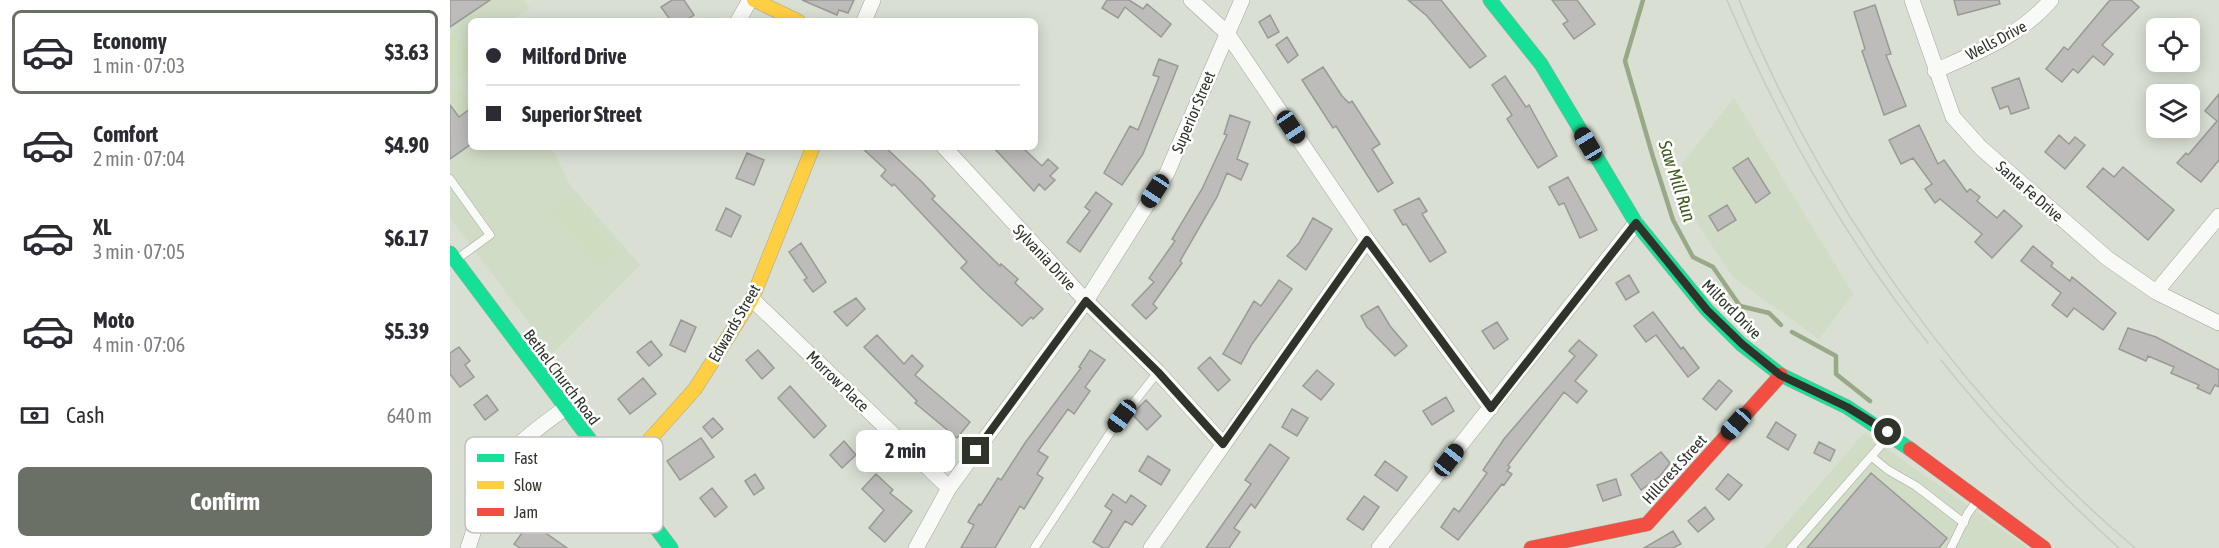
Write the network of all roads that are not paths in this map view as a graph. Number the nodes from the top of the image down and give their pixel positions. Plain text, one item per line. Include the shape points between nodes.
1 (750, 0) edge
2 (754, 0) edge
3 (873, 0) edge
4 (1191, 0) edge
5 (1242, 0) edge
6 (1490, 0) edge
7 (1912, 0) edge
8 (2051, 0) edge
9 (740, 18) edge
10 (792, 18) edge
11 (865, 18) edge
12 (1227, 33) junction
13 (1935, 71) junction
14 (812, 150) edge
15 (947, 150) edge
16 (450, 179) edge
17 (2219, 216) edge
18 (1636, 223) junction
19 (1367, 240) junction
20 (453, 256) edge
21 (2156, 292) junction
22 (752, 299) junction
23 (1086, 301) junction
24 (2219, 322) edge
25 (1158, 372) junction
26 (1780, 375) junction
27 (565, 408) junction
28 (1491, 408) junction
29 (1890, 434) junction
30 (528, 437) edge
31 (587, 437) edge
32 (652, 437) edge
33 (1223, 444) junction
34 (1872, 457) junction
35 (949, 488) junction
36 (1978, 499) junction
37 (1964, 523) junction
38 (474, 533) edge
39 (660, 533) edge
40 (1035, 547) edge
41 (468, 548) edge
42 (671, 548) edge
43 (916, 548) edge
44 (1151, 548) edge
45 (1379, 548) edge
46 (1531, 548) edge
47 (1791, 548) edge
48 (1951, 548) edge
49 (2044, 548) edge

1 - 9 street
2 - 10 street
3 - 11 street
4 - 12 street
5 - 12 street, Superior Street
6 - 18 street, Milford Drive via 1541,64
7 - 13 street, Santa Fe Drive
8 - 13 street, Wells Drive via 2034,20 2000,42
12 - 19 street
12 - 23 street, Superior Street via 1167,173
13 - 21 street, Santa Fe Drive via 1953,117 1981,148 2107,258
14 - 22 street, Edwards Street
15 - 23 street, Sylvania Drive
16 - 20 lane via 490,235
17 - 21 street
18 - 26 street, Milford Drive via 1707,310
18 - 28 street
19 - 28 street
19 - 33 street
20 - 27 street, Bethel Church Road
21 - 24 street, Santa Fe Drive
22 - 32 street, Edwards Street via 695,389
22 - 35 street, Morrow Place
23 - 25 street, Sylvania Drive
23 - 35 street, Superior Street
25 - 33 street, Sylvania Drive
25 - 40 lane via 1112,430
26 - 29 street, Milford Drive via 1847,407
26 - 46 street, Hillcrest Street via 1647,524
27 - 30 street
27 - 31 street, Bethel Church Road
28 - 45 street
29 - 34 lane
29 - 36 street, Milford Drive
33 - 44 street
34 - 37 lane
34 - 47 lane
35 - 43 street, Superior Street
36 - 37 lane
36 - 49 street, Milford Drive
37 - 48 lane
38 - 41 street
39 - 42 street, Bethel Church Road

